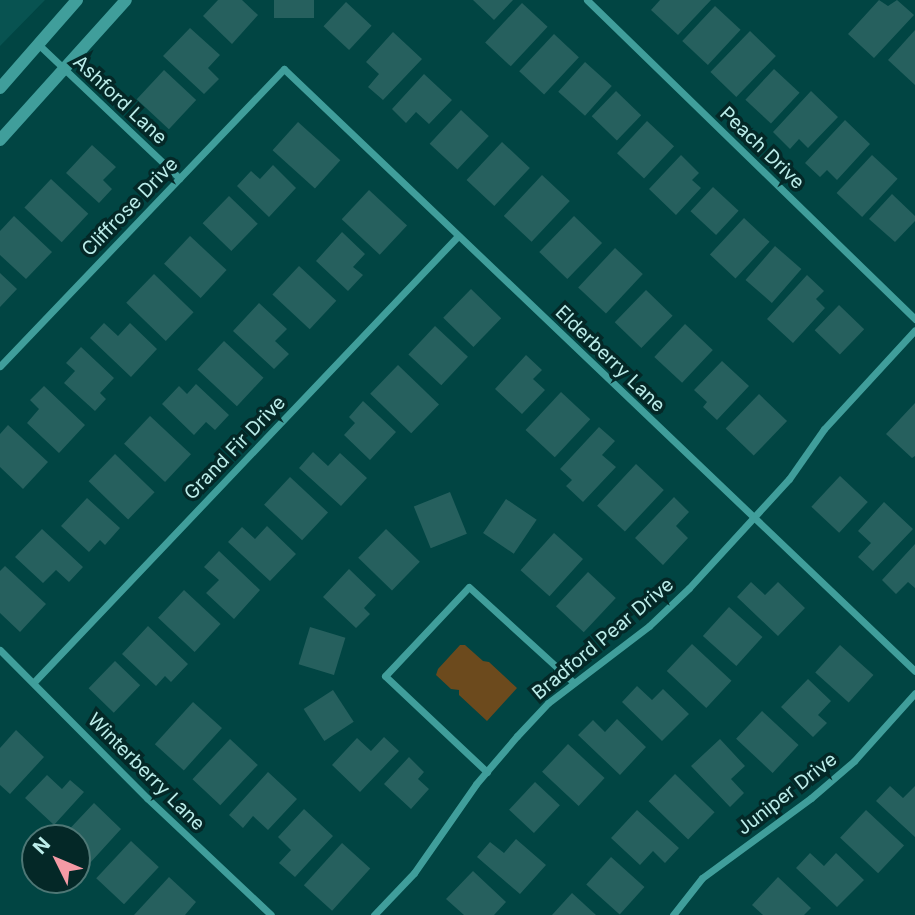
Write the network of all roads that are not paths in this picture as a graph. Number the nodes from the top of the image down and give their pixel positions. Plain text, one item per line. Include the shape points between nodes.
1 (78, 0) edge
2 (126, 0) edge
3 (587, 0) edge
4 (38, 44) junction
5 (64, 69) junction
6 (284, 69) joint
7 (0, 88) edge
8 (0, 140) edge
9 (179, 178) junction
10 (458, 236) junction
11 (915, 319) edge
12 (915, 330) edge
13 (0, 366) edge
14 (754, 517) junction
15 (0, 650) edge
16 (915, 671) edge
17 (34, 682) junction
18 (574, 683) junction
19 (915, 693) edge
20 (487, 772) junction
21 (271, 915) edge
22 (374, 915) edge
23 (673, 915) edge

1 - 4 street
2 - 5 street
3 - 11 street, Peach Drive
4 - 5 street, Ashford Lane
4 - 7 street
5 - 8 street
5 - 9 street, Ashford Lane
6 - 9 street, Cliffrose Drive
6 - 10 street, Elderberry Lane
9 - 13 street, Cliffrose Drive
10 - 14 street, Elderberry Lane
10 - 17 street, Grand Fir Drive
12 - 14 street, Bradford Pear Drive via 824,429 789,479
14 - 16 street, Elderberry Lane
14 - 18 street, Bradford Pear Drive via 649,626
15 - 17 street, Winterberry Lane
17 - 21 street, Winterberry Lane
18 - 20 street, Bradford Pear Drive via 548,703
18 - 20 street via 469,587 385,676
19 - 23 street, Juniper Drive via 854,761 702,877
20 - 22 street, Bradford Pear Drive via 414,873

